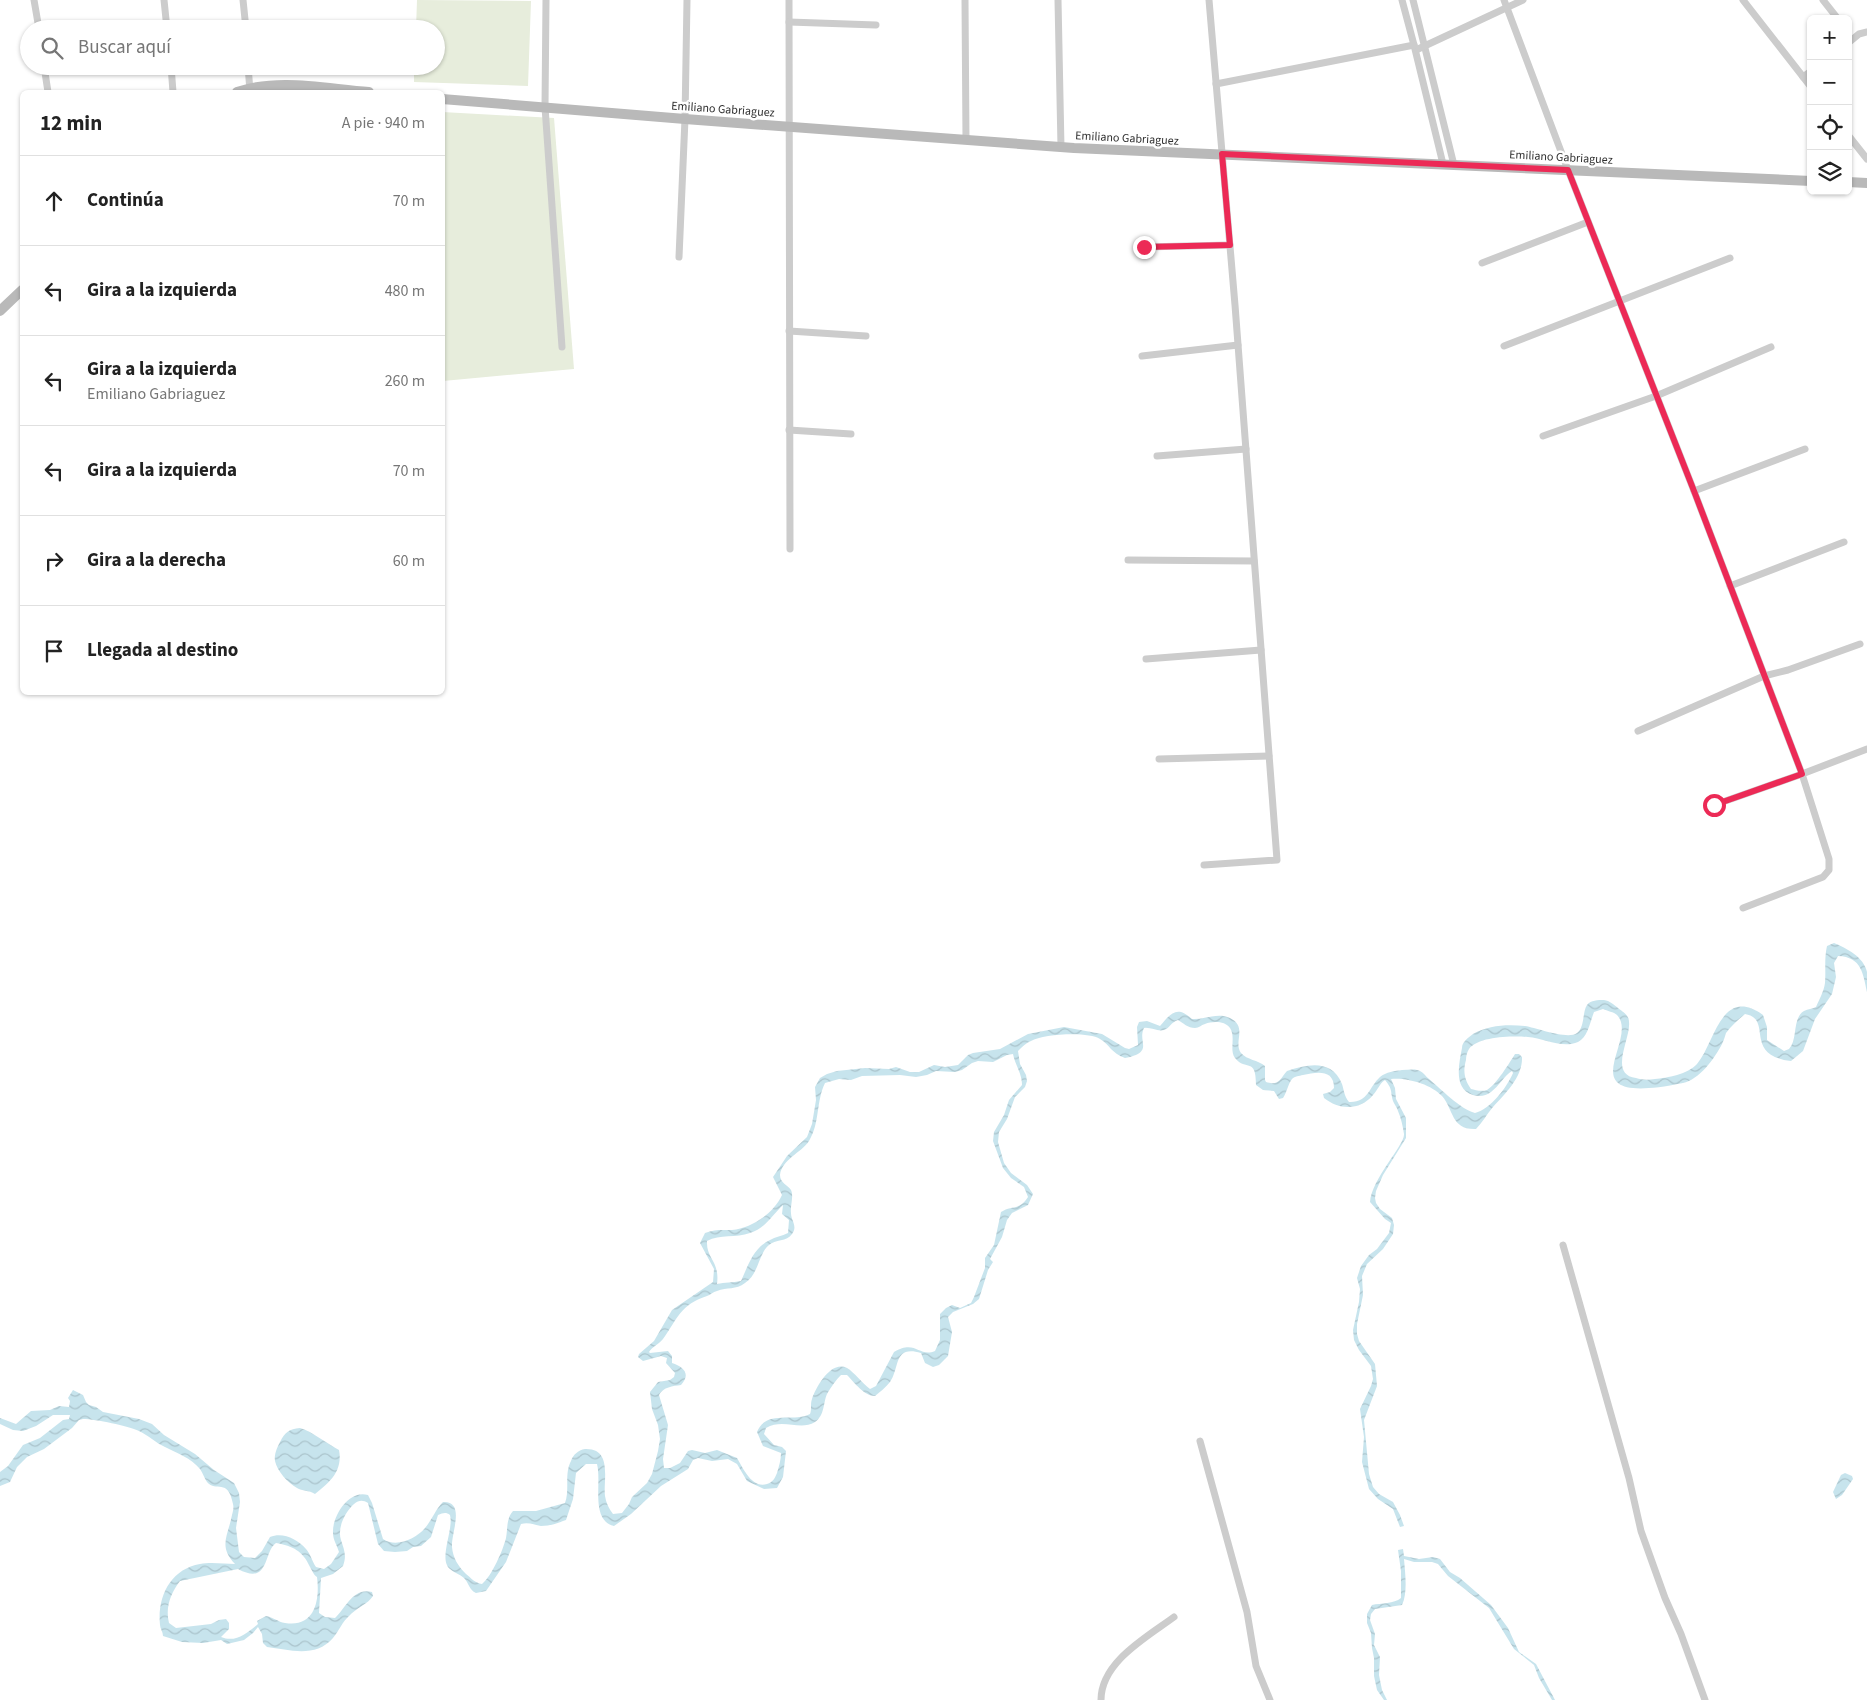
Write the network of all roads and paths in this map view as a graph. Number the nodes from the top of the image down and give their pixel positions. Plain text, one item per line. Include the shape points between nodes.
1 (34, 0) edge
2 (164, 0) edge
3 (244, 0) edge
4 (546, 0) edge
5 (687, 0) edge
6 (789, 0) edge
7 (965, 0) edge
8 (1058, 0) edge
9 (1209, 0) edge
10 (1402, 0) edge
11 (1413, 0) edge
12 (1522, 0) edge
13 (1743, 0) edge
14 (1823, 0) edge
15 (1506, 4) edge
16 (1835, 15) edge
17 (37, 20) edge
18 (166, 20) edge
19 (245, 20) edge
20 (789, 22) junction
21 (876, 25) dead end
22 (1867, 32) edge
23 (1852, 40) edge
24 (1426, 46) junction
25 (1415, 48) junction
26 (1807, 74) edge
27 (45, 75) edge
28 (172, 75) edge
29 (249, 75) edge
30 (1803, 77) junction
31 (1807, 82) edge
32 (1216, 84) junction
33 (48, 90) edge
34 (173, 90) edge
35 (250, 90) edge
36 (344, 90) edge
37 (445, 99) edge
38 (546, 107) junction
39 (685, 119) junction
40 (788, 127) junction
41 (966, 140) junction
42 (1852, 140) edge
43 (1061, 147) junction
44 (1222, 154) junction
45 (1867, 159) edge
46 (1442, 164) junction
47 (1454, 164) junction
48 (1568, 170) junction
49 (1807, 181) edge
50 (1852, 182) edge
51 (1867, 183) edge
52 (1588, 222) junction
53 (1230, 245) junction
54 (1144, 247) dead end
55 (680, 257) dead end
56 (1730, 258) dead end
57 (1482, 262) dead end
58 (20, 292) edge
59 (1619, 302) junction
60 (0, 311) edge
61 (789, 331) junction
62 (866, 336) dead end
63 (1238, 345) junction
64 (1504, 346) dead end
65 (1771, 347) dead end
66 (562, 348) dead end
67 (1142, 356) dead end
68 (1656, 396) junction
69 (789, 430) junction
70 (851, 434) dead end
71 (1543, 436) dead end
72 (1246, 449) junction
73 (1805, 449) dead end
74 (1157, 456) dead end
75 (1694, 491) junction
76 (1844, 542) dead end
77 (790, 549) dead end
78 (1128, 560) dead end
79 (1254, 561) junction
80 (1730, 586) junction
81 (1860, 644) dead end
82 (1261, 650) junction
83 (1146, 658) dead end
84 (1764, 676) junction
85 (1638, 731) dead end
86 (1867, 749) edge
87 (1269, 756) junction
88 (1159, 759) dead end
89 (1802, 774) junction
90 (1714, 805) dead end
91 (1204, 865) dead end
92 (1743, 908) dead end
93 (1563, 1245) dead end
94 (1200, 1440) dead end
95 (1174, 1617) dead end
96 (1101, 1700) edge
97 (1270, 1700) edge
98 (1705, 1700) edge

1 - 17 street
2 - 18 street
3 - 19 street
4 - 38 street
5 - 39 street
6 - 20 street
7 - 41 street
8 - 43 street
9 - 32 street
10 - 25 street
11 - 24 street
12 - 15 street
13 - 30 street
14 - 16 street
15 - 24 street
15 - 48 street
20 - 21 street
20 - 40 street
22 - 23 street
24 - 25 street
24 - 47 street
25 - 32 street
25 - 46 street
26 - 30 street
27 - 33 street
28 - 34 street
29 - 35 street
30 - 31 street
32 - 44 street
35 - 36 main road via 280,85
37 - 38 main road, Emiliano Gabriaguez
38 - 39 main road, Emiliano Gabriaguez
38 - 66 street
39 - 40 main road, Emiliano Gabriaguez
39 - 55 street
40 - 41 main road, Emiliano Gabriaguez
40 - 61 street
41 - 43 main road, Emiliano Gabriaguez
42 - 45 street
43 - 44 main road, Emiliano Gabriaguez
44 - 46 main road, Emiliano Gabriaguez
44 - 53 street
46 - 47 main road, Emiliano Gabriaguez
47 - 48 main road, Emiliano Gabriaguez
48 - 49 main road, Emiliano Gabriaguez
48 - 52 street
50 - 51 main road
52 - 57 street
52 - 59 street
53 - 54 street
53 - 63 street
56 - 59 street
58 - 60 main road
59 - 64 street
59 - 68 street
61 - 62 street
61 - 69 street
63 - 67 street
63 - 72 street
65 - 68 street
68 - 71 street
68 - 75 street
69 - 70 street
69 - 77 street
72 - 74 street
72 - 79 street
73 - 75 street
75 - 80 street
76 - 80 street
78 - 79 street
79 - 82 street
80 - 84 street
81 - 84 street
82 - 83 street
82 - 87 street
84 - 85 street
84 - 89 street
86 - 89 street
87 - 88 street
87 - 91 street via 1277,860
89 - 90 street
89 - 92 street via 1829,859 1829,870 1823,877
93 - 98 street via 1641,1531
94 - 97 street via 1247,1612 1256,1666
95 - 96 street via 1121,1657 1108,1676

